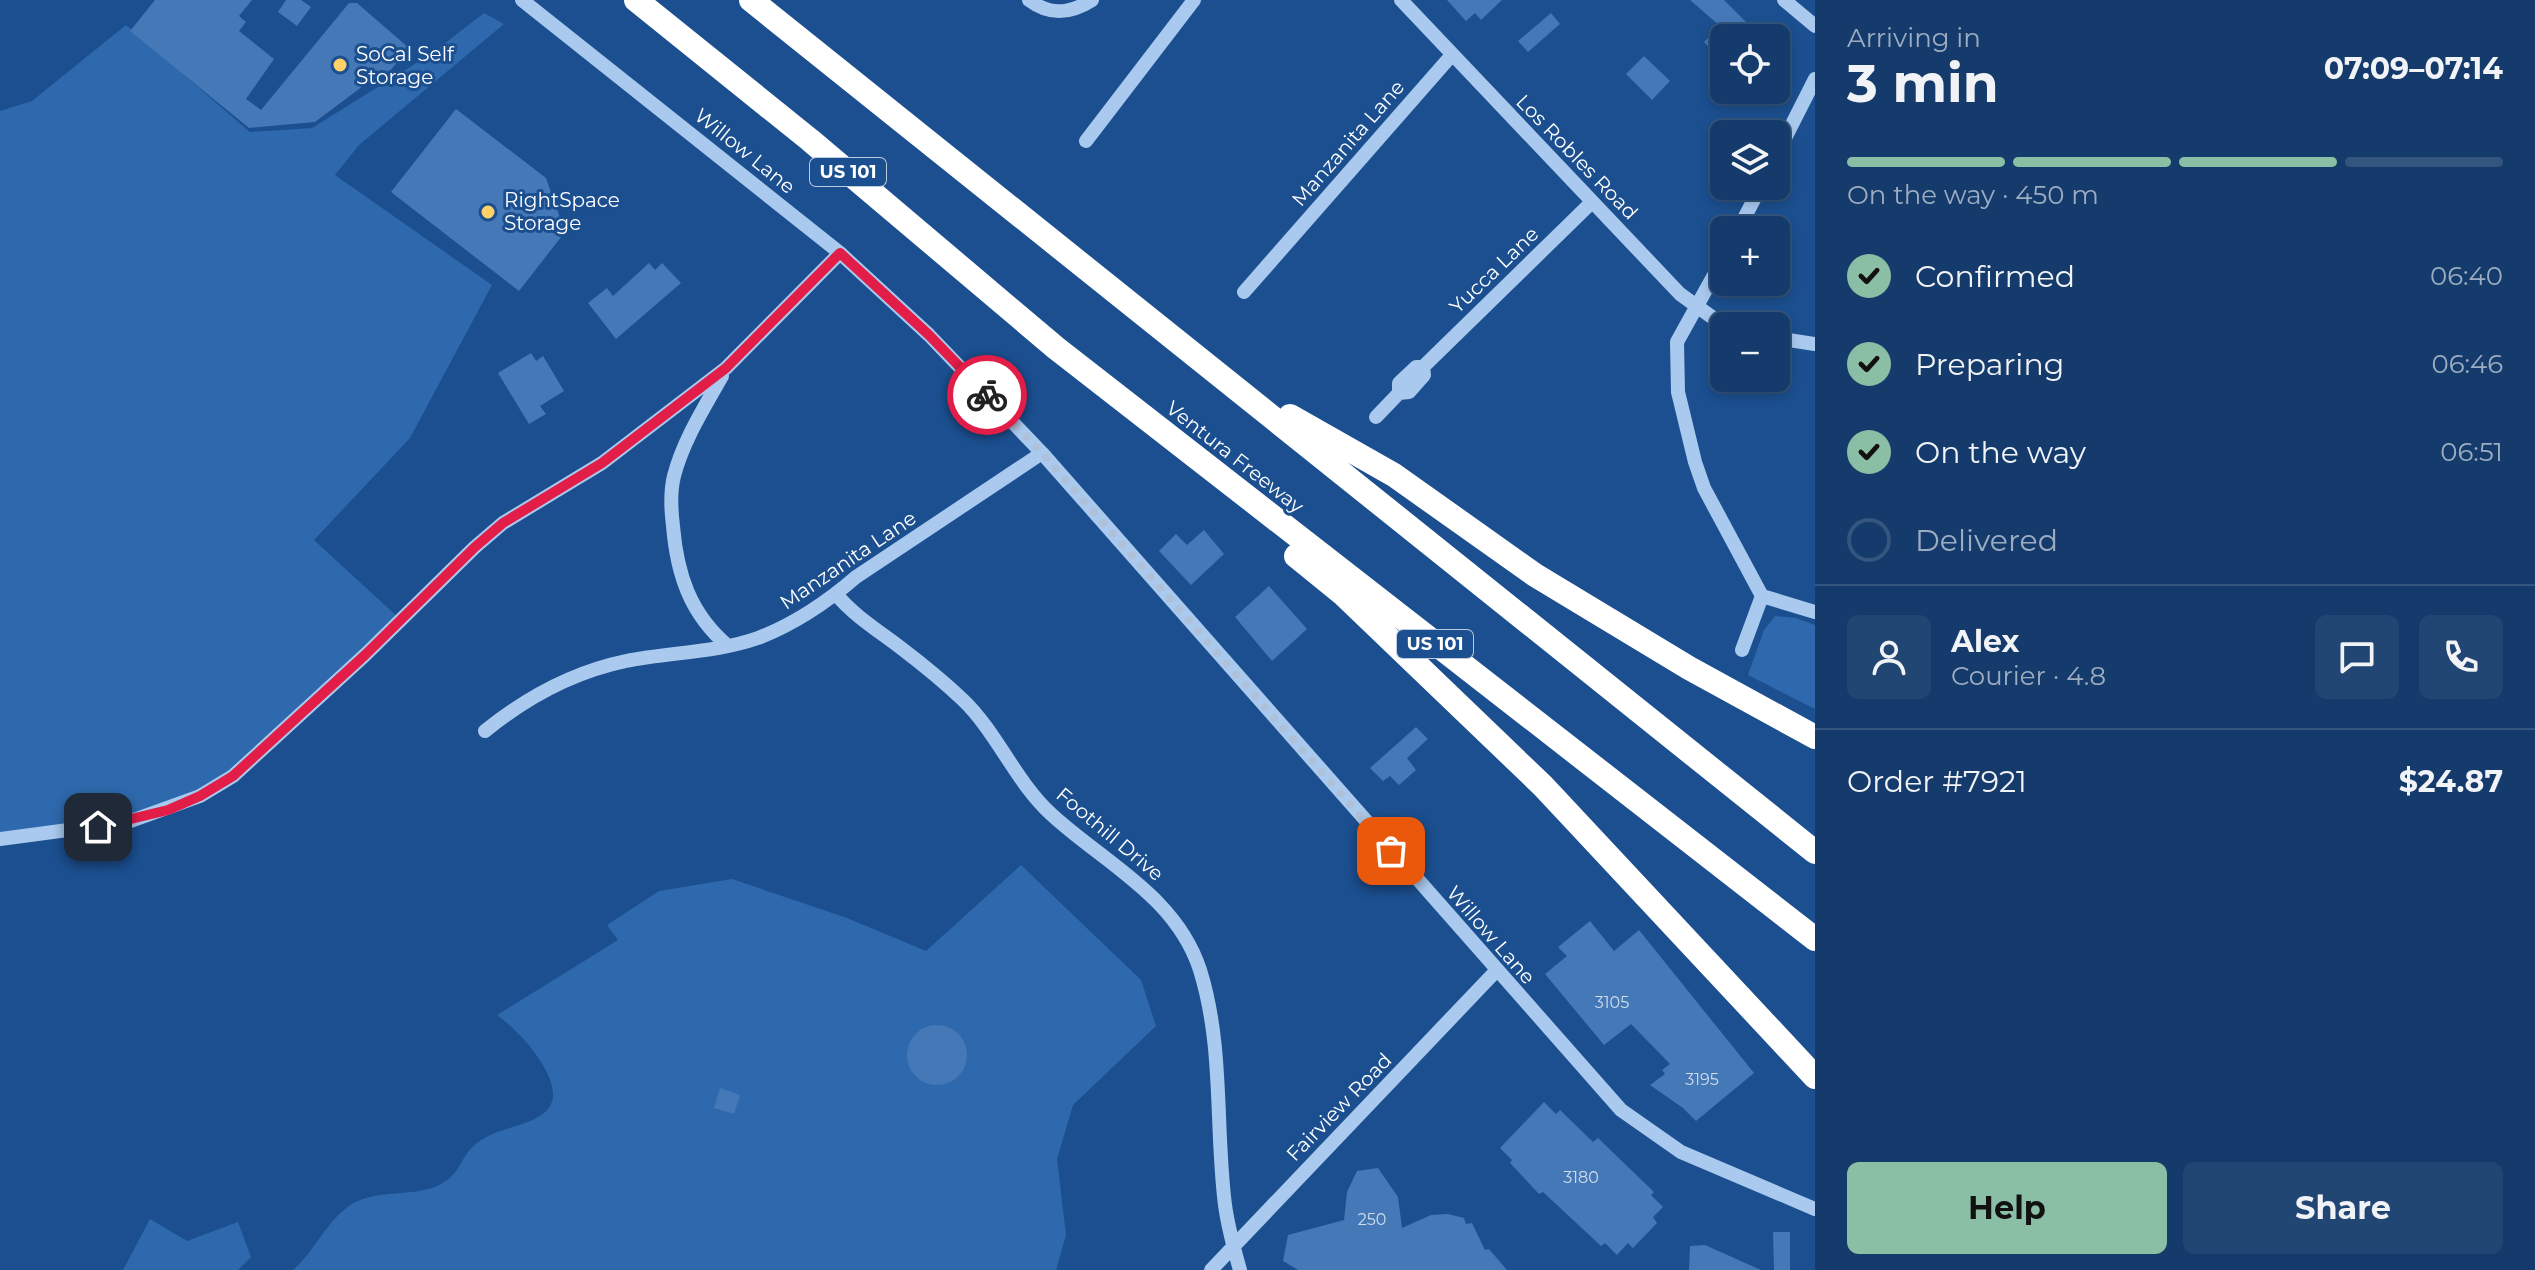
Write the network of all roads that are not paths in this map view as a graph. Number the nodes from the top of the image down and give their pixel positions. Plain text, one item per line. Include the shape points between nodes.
1 (522, 0) edge
2 (636, 0) edge
3 (751, 0) edge
4 (1029, 0) edge
5 (1092, 0) edge
6 (1194, 0) edge
7 (1401, 0) edge
8 (1784, 0) edge
9 (1068, 6) edge
10 (1815, 26) edge
11 (1451, 56) junction
12 (1815, 79) edge
13 (1790, 128) edge
14 (1086, 141) dead end
15 (1592, 202) junction
16 (840, 253) junction
17 (1710, 281) edge
18 (1244, 292) dead end
19 (1695, 306) junction
20 (1710, 316) edge
21 (1790, 340) edge
22 (1815, 344) edge
23 (1056, 348) junction
24 (726, 368) junction
25 (1229, 382) junction
26 (1376, 417) dead end
27 (1042, 453) junction
28 (836, 594) junction
29 (1762, 596) junction
30 (1815, 612) edge
31 (728, 646) junction
32 (1742, 650) dead end
33 (485, 731) dead end
34 (1815, 737) edge
35 (0, 839) edge
36 (1815, 852) edge
37 (1815, 939) edge
38 (1496, 971) junction
39 (1815, 1077) edge
40 (1815, 1209) edge
41 (1234, 1246) junction
42 (1211, 1270) edge
43 (1240, 1270) edge

1 - 16 street, Willow Lane
2 - 23 highway, Ventura Freeway / US 101
3 - 25 highway
4 - 9 street via 1051,11
5 - 9 street
6 - 14 street
7 - 11 street, Los Robles Road
8 - 10 street
11 - 15 street, Los Robles Road
11 - 18 street, Manzanita Lane
12 - 13 street
15 - 19 street, Los Robles Road
15 - 26 street, Yucca Lane via 1423,367 1399,383 1399,393
16 - 24 street
16 - 27 street, Willow Lane via 929,335
17 - 19 street
19 - 20 street, Los Robles Road
19 - 29 street via 1677,342 1678,392 1704,488
21 - 22 street
23 - 37 highway, Ventura Freeway / US 101
23 - 39 highway via 1095,393 1355,606 1543,786
24 - 31 street via 681,454 671,502 675,553 690,599 708,628
24 - 35 street via 602,463 503,523 279,736 222,783 168,810 128,822
25 - 34 highway via 1394,475 1535,575
25 - 36 highway
27 - 28 street, Manzanita Lane
27 - 38 street, Willow Lane
28 - 31 street, Manzanita Lane via 789,625
28 - 41 street, Foothill Drive via 962,699 1050,813 1150,893 1182,935 1199,967 1210,1011 1225,1205
29 - 30 street
29 - 32 street
31 - 33 street, Manzanita Lane via 626,661 578,676 530,698
38 - 40 street, Willow Lane via 1643,1128 1681,1152
38 - 41 street, Fairview Road
41 - 42 street, Fairview Road
41 - 43 street, Foothill Drive

